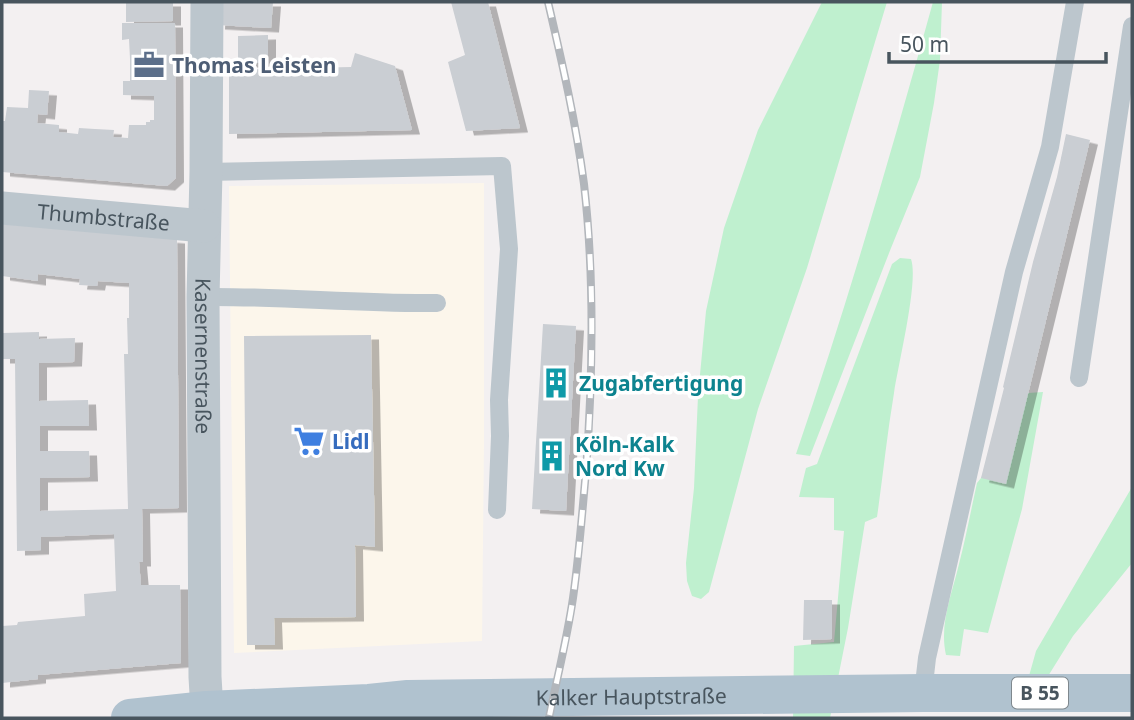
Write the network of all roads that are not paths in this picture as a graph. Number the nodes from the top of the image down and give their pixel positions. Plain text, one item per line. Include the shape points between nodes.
1 (207, 2) edge
2 (1075, 2) edge
3 (1132, 26) edge
4 (206, 172) junction
5 (2, 208) edge
6 (204, 226) junction
7 (203, 297) junction
8 (437, 303) dead end
9 (1079, 378) dead end
10 (496, 510) dead end
11 (923, 693) junction
12 (1132, 693) edge
13 (408, 709) edge
14 (208, 714) edge
15 (130, 718) edge

1 - 4 street, Kasernenstraße
2 - 11 lane via 1050,147 1014,272
3 - 9 lane
4 - 6 street, Kasernenstraße
4 - 10 lane via 502,166 509,249
5 - 6 street, Thumbstraße
6 - 7 street, Kasernenstraße
7 - 8 lane
7 - 14 street, Kasernenstraße
11 - 12 main road, Kalker Hauptstraße / B 55
11 - 13 main road, Kalker Hauptstraße / B 55
13 - 14 main road, Kalker Hauptstraße / B 55 via 369,703
14 - 15 main road, Kalker Hauptstraße / B 55

